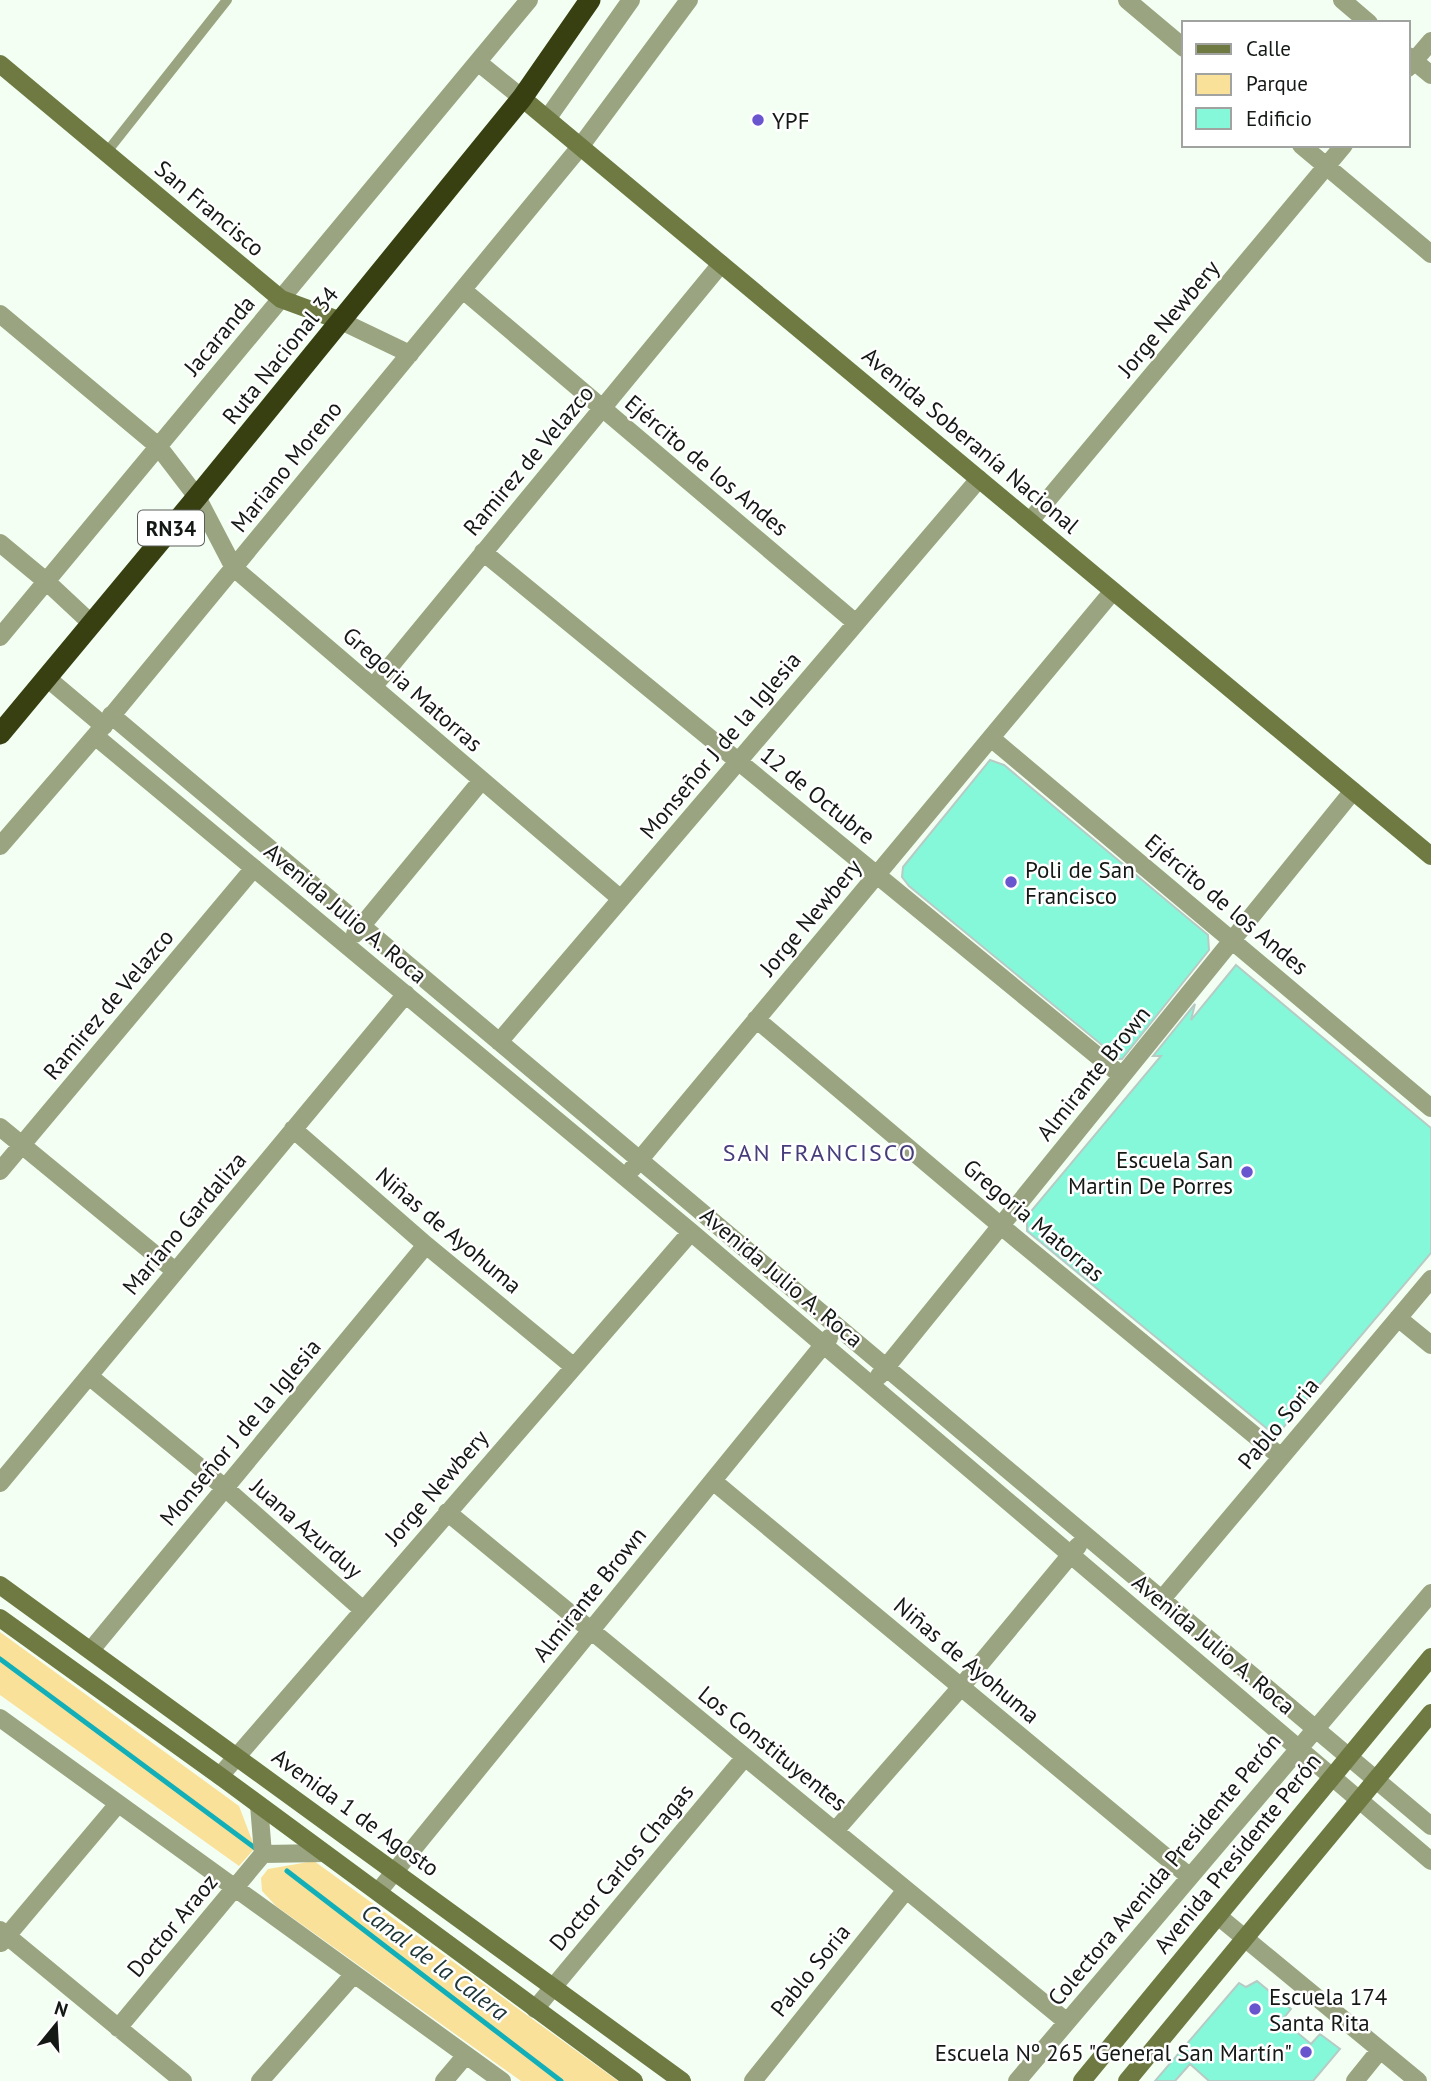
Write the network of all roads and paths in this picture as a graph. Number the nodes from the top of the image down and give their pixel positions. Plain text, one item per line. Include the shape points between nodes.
1 (227, 0) edge
2 (529, 0) edge
3 (590, 0) edge
4 (631, 0) edge
5 (689, 0) edge
6 (1127, 0) edge
7 (1342, 0) edge
8 (1367, 21) edge
9 (1431, 41) edge
10 (1182, 46) edge
11 (1410, 62) edge
12 (479, 63) junction
13 (0, 64) edge
14 (1431, 75) edge
15 (522, 98) junction
16 (547, 119) junction
17 (580, 147) junction
18 (1303, 147) edge
19 (1342, 147) edge
20 (106, 153) junction
21 (1326, 167) junction
22 (1431, 254) edge
23 (721, 264) junction
24 (463, 290) junction
25 (281, 299) junction
26 (0, 314) edge
27 (341, 321) junction
28 (410, 355) junction
29 (602, 408) junction
30 (158, 446) junction
31 (979, 479) junction
32 (197, 497) junction
33 (1030, 522) junction
34 (0, 543) edge
35 (483, 552) junction
36 (234, 568) junction
37 (47, 582) junction
38 (1113, 591) junction
39 (856, 623) junction
40 (92, 624) junction
41 (0, 637) edge
42 (47, 678) junction
43 (373, 687) junction
44 (103, 726) junction
45 (0, 734) edge
46 (991, 738) junction
47 (738, 762) junction
48 (482, 780) junction
49 (1353, 791) junction
50 (0, 846) edge
51 (1431, 856) edge
52 (254, 868) junction
53 (876, 875) junction
54 (621, 899) junction
55 (362, 926) junction
56 (1232, 940) junction
57 (346, 945) junction
58 (405, 994) junction
59 (756, 1019) junction
60 (499, 1042) junction
61 (1122, 1076) junction
62 (1431, 1108) edge
63 (0, 1127) edge
64 (293, 1129) junction
65 (22, 1145) junction
66 (639, 1159) junction
67 (0, 1171) edge
68 (626, 1177) junction
69 (1001, 1226) junction
70 (691, 1232) junction
71 (426, 1245) junction
72 (175, 1271) junction
73 (1431, 1279) edge
74 (1398, 1318) junction
75 (838, 1327) junction
76 (824, 1345) junction
77 (1431, 1345) edge
78 (574, 1367) junction
79 (886, 1367) junction
80 (89, 1376) junction
81 (872, 1385) junction
82 (1282, 1457) junction
83 (712, 1481) junction
84 (0, 1483) edge
85 (225, 1488) junction
86 (447, 1512) junction
87 (1087, 1536) junction
88 (1070, 1555) junction
89 (0, 1585) edge
90 (1431, 1593) edge
91 (1162, 1599) junction
92 (363, 1610) junction
93 (0, 1618) edge
94 (591, 1631) junction
95 (91, 1650) junction
96 (1431, 1657) edge
97 (961, 1687) junction
98 (1431, 1713) edge
99 (0, 1718) edge
100 (1316, 1729) junction
101 (1299, 1749) junction
102 (237, 1755) junction
103 (745, 1757) junction
104 (1349, 1757) junction
105 (220, 1776) junction
106 (1332, 1777) junction
107 (1376, 1780) junction
108 (1359, 1800) junction
109 (118, 1804) junction
110 (259, 1805) junction
111 (1431, 1826) edge
112 (835, 1831) junction
113 (324, 1853) junction
114 (263, 1854) junction
115 (1431, 1861) edge
116 (395, 1871) junction
117 (1190, 1877) junction
118 (235, 1888) junction
119 (906, 1890) junction
120 (378, 1892) junction
121 (1218, 1916) junction
122 (2, 1936) edge
123 (1245, 1938) junction
124 (354, 1974) junction
125 (553, 1987) junction
126 (535, 2009) junction
127 (1067, 2022) junction
128 (118, 2028) junction
129 (1380, 2050) junction
130 (466, 2055) junction
131 (183, 2081) edge
132 (260, 2081) edge
133 (444, 2081) edge
134 (502, 2081) edge
135 (634, 2081) edge
136 (682, 2081) edge
137 (753, 2081) edge
138 (1017, 2081) edge
139 (1082, 2081) edge
140 (1127, 2081) edge
141 (1355, 2081) edge
142 (1418, 2081) edge

1 - 20 lane
2 - 12 street, Jacaranda
3 - 15 highway, Ruta Nacional 34 / RN34
4 - 16 street
5 - 17 street, Mariano Moreno
6 - 10 street
7 - 8 street
9 - 11 street
11 - 14 street
12 - 15 street, Avenida Soberanía Nacional
12 - 25 street, Jacaranda
13 - 20 street, San Francisco
15 - 16 street, Avenida Soberanía Nacional
15 - 27 highway, Ruta Nacional 34 / RN34
16 - 17 street, Avenida Soberanía Nacional
17 - 23 street, Avenida Soberanía Nacional
17 - 24 street, Mariano Moreno
18 - 21 street
19 - 21 street, Jorge Newbery
20 - 25 street, San Francisco
21 - 22 street
21 - 33 street, Jorge Newbery
23 - 29 street, Ramirez de Velazco
23 - 31 street, Avenida Soberanía Nacional
24 - 28 street, Mariano Moreno
24 - 29 street, Ejército de los Andes
25 - 27 street, San Francisco
25 - 30 street, Jacaranda
26 - 30 street, Gregoria Matorras
27 - 28 street, San Francisco
27 - 32 highway, Ruta Nacional 34 / RN34
28 - 36 street, Mariano Moreno
29 - 35 street, Ramirez de Velazco
29 - 39 street, Ejército de los Andes
30 - 32 street, Gregoria Matorras
30 - 37 street, Jacaranda
31 - 33 street, Avenida Soberanía Nacional
31 - 39 street, Monseñor J de la Iglesia
32 - 36 street, Gregoria Matorras
32 - 40 highway, Ruta Nacional 34 / RN34
33 - 38 street, Avenida Soberanía Nacional
34 - 37 street
35 - 43 street, Ramirez de Velazco
35 - 47 street, 12 de Octubre
36 - 43 street, Gregoria Matorras
36 - 44 street, Mariano Moreno
37 - 40 street
37 - 41 street, Jacaranda
38 - 46 street, Jorge Newbery
38 - 49 street, Avenida Soberanía Nacional
39 - 47 street, Monseñor J de la Iglesia
40 - 42 highway, Ruta Nacional 34 / RN34
42 - 44 street
42 - 45 highway, Ruta Nacional 34 / RN34
43 - 48 street, Gregoria Matorras
44 - 50 street, Mariano Moreno
44 - 52 street, Avenida Julio A. Roca
44 - 55 street, Avenida Julio A. Roca
46 - 53 street, Jorge Newbery
46 - 56 street, Ejército de los Andes
47 - 53 street, 12 de Octubre
47 - 54 street, Monseñor J de la Iglesia
48 - 54 street, Gregoria Matorras
48 - 55 street
49 - 51 street, Avenida Soberanía Nacional
49 - 56 street, Almirante Brown
52 - 57 street, Avenida Julio A. Roca
52 - 65 street, Ramirez de Velazco
53 - 59 street, Jorge Newbery
53 - 61 street, 12 de Octubre
54 - 60 street, Monseñor J de la Iglesia
55 - 57 street
55 - 60 street, Avenida Julio A. Roca
56 - 61 street, Almirante Brown
56 - 62 street, Ejército de los Andes
57 - 58 street, Avenida Julio A. Roca
58 - 64 street, Mariano Gardaliza
58 - 68 street, Avenida Julio A. Roca
59 - 66 street, Jorge Newbery
59 - 69 street, Gregoria Matorras
60 - 66 street, Avenida Julio A. Roca
61 - 69 street, Almirante Brown
63 - 65 street
64 - 71 street, Niñas de Ayohuma
64 - 72 street, Mariano Gardaliza
65 - 67 street, Ramirez de Velazco
65 - 72 street
66 - 68 street, Jorge Newbery
66 - 75 street, Avenida Julio A. Roca
68 - 70 street, Avenida Julio A. Roca
69 - 79 street, Almirante Brown
69 - 82 street, Gregoria Matorras
70 - 76 street, Avenida Julio A. Roca
70 - 78 street, Jorge Newbery
71 - 78 street, Niñas de Ayohuma
71 - 85 street, Monseñor J de la Iglesia
72 - 80 street, Mariano Gardaliza
73 - 74 street, Pablo Soria
74 - 77 street
74 - 82 street, Pablo Soria
75 - 76 street, Almirante Brown
75 - 79 street, Avenida Julio A. Roca
76 - 81 street, Avenida Julio A. Roca
76 - 83 street, Almirante Brown
78 - 86 street, Jorge Newbery
79 - 81 street, Almirante Brown
79 - 87 street, Avenida Julio A. Roca
80 - 84 street, Mariano Gardaliza
80 - 85 street, Juana Azurduy
81 - 88 street, Avenida Julio A. Roca
82 - 91 street, Pablo Soria
83 - 94 street, Almirante Brown
83 - 97 street, Niñas de Ayohuma
85 - 92 street, Juana Azurduy
85 - 95 street, Monseñor J de la Iglesia
86 - 92 street, Jorge Newbery
86 - 94 street, Los Constituyentes
87 - 88 street
87 - 91 street, Avenida Julio A. Roca
88 - 97 street
88 - 101 street, Avenida Julio A. Roca
89 - 95 street, Avenida 1 de Agosto
90 - 100 street, Colectora Avenida Presidente Perón
91 - 100 street, Avenida Julio A. Roca
92 - 102 street, Jorge Newbery
93 - 105 street
94 - 103 street, Los Constituyentes
94 - 116 street, Almirante Brown
95 - 102 street, Avenida 1 de Agosto
96 - 104 street, Avenida Presidente Perón
97 - 112 street
97 - 117 street, Niñas de Ayohuma
98 - 107 street
99 - 109 street
100 - 101 street, Colectora Avenida Presidente Perón
100 - 104 street, Avenida Julio A. Roca
101 - 106 street, Avenida Julio A. Roca
101 - 117 street, Colectora Avenida Presidente Perón
102 - 105 street, Jorge Newbery
102 - 116 street, Avenida 1 de Agosto
103 - 112 street, Los Constituyentes
103 - 125 street, Doctor Carlos Chagas
104 - 106 street, Avenida Presidente Perón
104 - 107 street, Avenida Julio A. Roca
105 - 110 street
106 - 108 street, Avenida Julio A. Roca
106 - 121 street, Avenida Presidente Perón
107 - 108 street
107 - 111 street, Avenida Julio A. Roca
108 - 115 street, Avenida Julio A. Roca
108 - 123 street
109 - 118 street
109 - 122 street
110 - 113 street
110 - 114 street
112 - 119 street, Los Constituyentes
113 - 114 street
113 - 120 street
114 - 118 street, Doctor Araoz
116 - 120 street, Almirante Brown
116 - 125 street, Avenida 1 de Agosto
117 - 127 street, Colectora Avenida Presidente Perón
118 - 124 street
118 - 128 street, Doctor Araoz
119 - 127 street, Los Constituyentes
119 - 137 street, Pablo Soria
120 - 126 street
121 - 123 street
121 - 139 street, Avenida Presidente Perón
122 - 128 street
123 - 129 street
123 - 140 street
124 - 130 street
124 - 132 street
125 - 126 street, Doctor Carlos Chagas
125 - 136 street, Avenida 1 de Agosto
126 - 135 street
127 - 138 street, Colectora Avenida Presidente Perón
128 - 131 street
129 - 141 street
129 - 142 street
130 - 133 street
130 - 134 street

